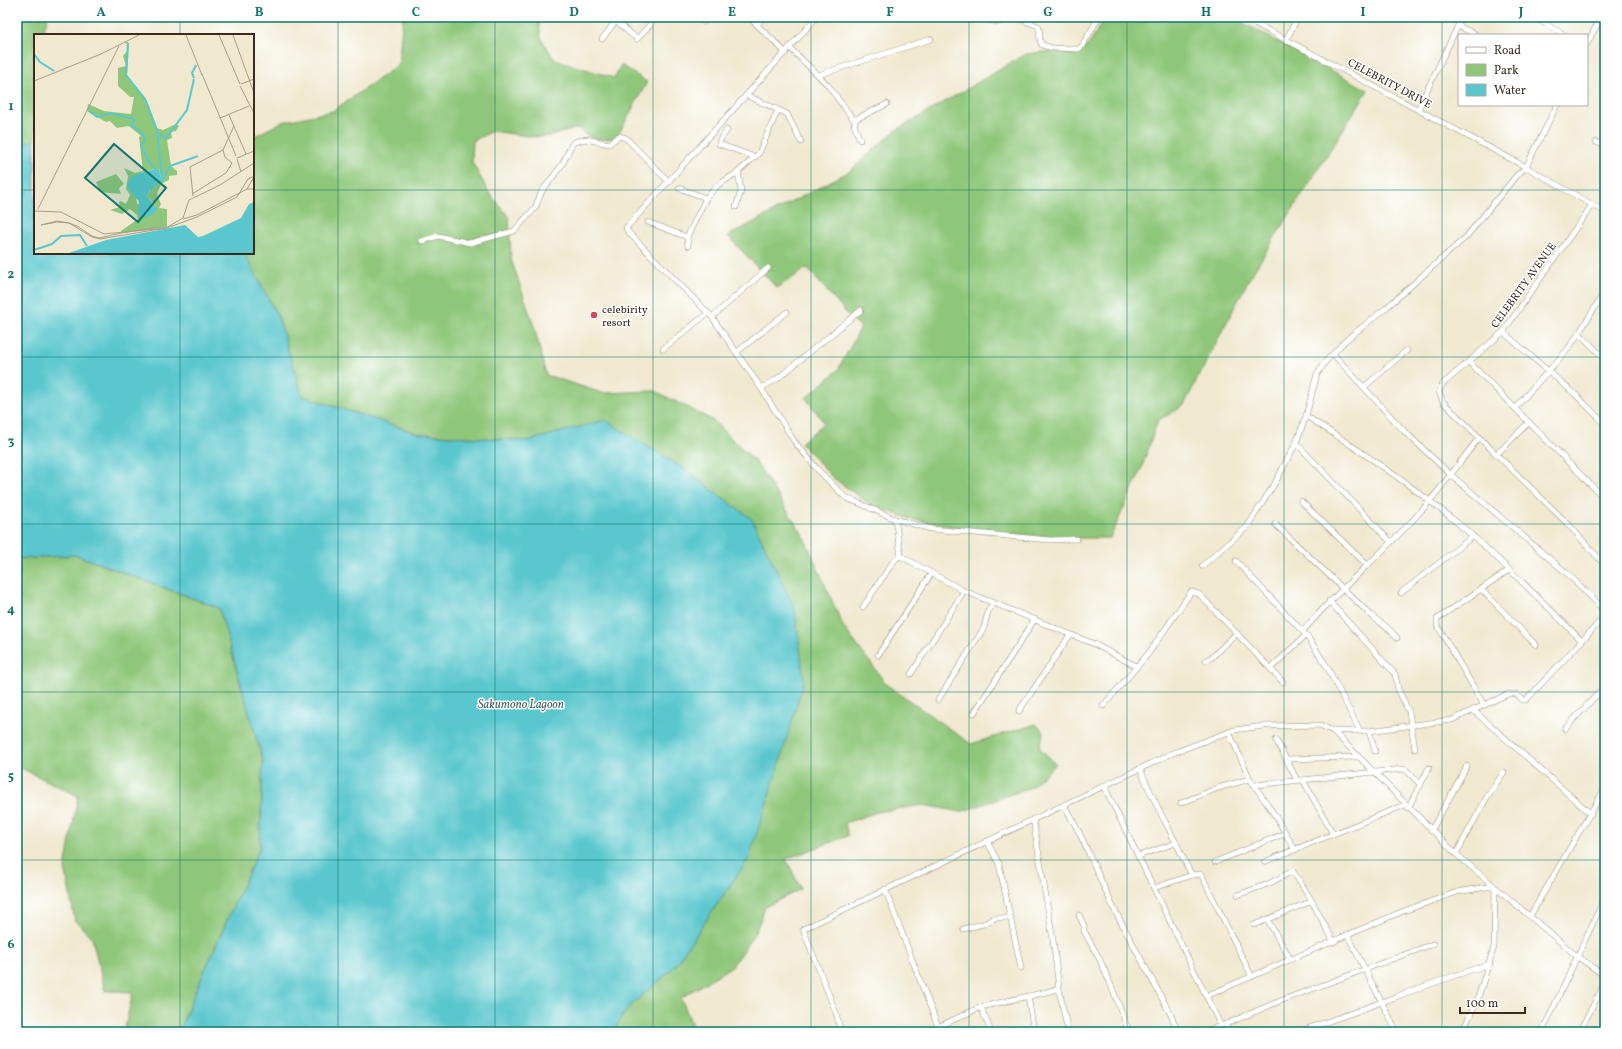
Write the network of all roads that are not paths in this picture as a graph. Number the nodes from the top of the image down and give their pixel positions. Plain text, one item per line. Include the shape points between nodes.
1 (656, 17) edge
2 (749, 17) edge
3 (762, 17) edge
4 (817, 17) edge
5 (963, 17) edge
6 (1009, 17) edge
7 (1014, 17) edge
8 (1099, 17) edge
9 (1243, 17) edge
10 (1298, 17) edge
11 (1462, 17) edge
12 (1533, 17) edge
13 (1601, 17) edge
14 (617, 19) edge
15 (758, 24) junction
16 (1458, 26) junction
17 (1475, 34) edge
18 (1563, 34) edge
19 (602, 39) dead end
20 (931, 39) dead end
21 (1286, 40) junction
22 (1588, 42) edge
23 (788, 50) junction
24 (818, 74) junction
25 (746, 95) junction
26 (888, 104) dead end
27 (1556, 106) edge
28 (1418, 109) junction
29 (778, 110) junction
30 (856, 119) junction
31 (727, 130) dead end
32 (860, 140) dead end
33 (801, 142) dead end
34 (1596, 142) dead end
35 (1605, 146) edge
36 (755, 158) junction
37 (1526, 167) junction
38 (738, 172) junction
39 (669, 182) junction
40 (679, 188) dead end
41 (706, 198) junction
42 (1592, 205) junction
43 (736, 207) dead end
44 (1605, 212) edge
45 (648, 222) dead end
46 (687, 237) junction
47 (422, 241) dead end
48 (688, 246) dead end
49 (768, 268) dead end
50 (1605, 290) edge
51 (861, 310) dead end
52 (787, 312) dead end
53 (710, 315) junction
54 (1503, 332) junction
55 (1579, 333) junction
56 (663, 349) dead end
57 (1407, 350) dead end
58 (737, 352) junction
59 (1333, 354) junction
60 (1605, 359) edge
61 (1469, 362) junction
62 (1547, 372) junction
63 (1364, 387) junction
64 (761, 388) junction
65 (1515, 408) junction
66 (1306, 416) junction
67 (1529, 422) junction
68 (1605, 424) edge
69 (1479, 438) junction
70 (1296, 443) junction
71 (1496, 455) junction
72 (1451, 475) junction
73 (1605, 500) edge
74 (1301, 501) dead end
75 (1429, 501) junction
76 (895, 519) junction
77 (1275, 524) dead end
78 (1473, 536) junction
79 (1076, 539) dead end
80 (1391, 542) junction
81 (901, 556) junction
82 (1236, 561) dead end
83 (1601, 561) dead end
84 (1367, 564) junction
85 (1202, 566) dead end
86 (1510, 570) junction
87 (931, 574) junction
88 (1343, 588) junction
89 (1482, 590) junction
90 (964, 591) junction
91 (1401, 594) dead end
92 (1329, 601) junction
93 (994, 603) junction
94 (863, 607) dead end
95 (1605, 611) edge
96 (1605, 616) edge
97 (1035, 619) junction
98 (1238, 633) junction
99 (1304, 633) junction
100 (1070, 635) junction
101 (1397, 638) dead end
102 (1582, 641) junction
103 (1536, 645) dead end
104 (878, 656) dead end
105 (1206, 660) dead end
106 (1136, 666) junction
107 (1271, 668) junction
108 (911, 674) dead end
109 (1283, 682) dead end
110 (1605, 686) edge
111 (938, 700) dead end
112 (1484, 705) junction
113 (1103, 706) dead end
114 (1473, 710) junction
115 (1019, 711) dead end
116 (974, 713) dead end
117 (1411, 725) junction
118 (1564, 729) dead end
119 (1360, 731) junction
120 (1369, 731) junction
121 (1229, 732) junction
122 (1333, 732) junction
123 (1276, 740) dead end
124 (1415, 749) dead end
125 (1375, 751) dead end
126 (1357, 757) junction
127 (1286, 759) junction
128 (1467, 766) dead end
129 (1140, 768) junction
130 (1429, 768) dead end
131 (1504, 772) dead end
132 (1374, 774) junction
133 (1250, 779) junction
134 (1297, 780) junction
135 (1303, 780) junction
136 (1255, 784) junction
137 (1421, 785) junction
138 (1104, 786) junction
139 (1605, 788) edge
140 (1181, 803) dead end
141 (1064, 805) junction
142 (1407, 806) junction
143 (1591, 814) junction
144 (1033, 819) junction
145 (1431, 831) junction
146 (1286, 833) junction
147 (1334, 834) junction
148 (987, 841) junction
149 (1176, 842) junction
150 (1295, 850) junction
151 (1456, 854) junction
152 (1138, 856) junction
153 (1215, 862) dead end
154 (1264, 862) dead end
155 (1192, 875) junction
156 (1494, 887) junction
157 (1154, 888) junction
158 (885, 889) junction
159 (1238, 895) dead end
160 (1605, 897) edge
161 (1312, 901) junction
162 (1079, 915) dead end
163 (1530, 916) junction
164 (1011, 918) junction
165 (1267, 919) junction
166 (1254, 925) dead end
167 (964, 928) dead end
168 (1348, 936) junction
169 (1334, 942) junction
170 (1433, 944) dead end
171 (1578, 957) junction
172 (1291, 960) junction
173 (1490, 964) junction
174 (1021, 968) dead end
175 (1366, 970) junction
176 (1605, 976) edge
177 (1252, 977) junction
178 (1605, 983) edge
179 (1058, 989) junction
180 (1028, 996) junction
181 (1206, 996) junction
182 (1382, 1001) junction
183 (981, 1007) junction
184 (1223, 1025) junction
185 (939, 1030) edge
186 (841, 1032) edge
187 (923, 1032) edge
188 (992, 1032) edge
189 (1034, 1032) edge
190 (1068, 1032) edge
191 (1128, 1032) edge
192 (1178, 1032) edge
193 (1202, 1032) edge
194 (1228, 1032) edge
195 (1297, 1032) edge
196 (1397, 1032) edge
197 (1462, 1032) edge
198 (1542, 1032) edge
199 (1579, 1032) edge

1 - 14 street via 637,39
2 - 15 street
3 - 15 street
4 - 23 street
5 - 6 street via 999,22
7 - 8 street via 1038,26 1042,45 1075,50 1082,46
9 - 21 street, CELEBRITY DRIVE
10 - 21 street
11 - 16 street
12 - 18 street
13 - 22 street
14 - 19 street
15 - 23 street
16 - 17 street
16 - 28 street
20 - 24 street
21 - 28 street, CELEBRITY DRIVE
23 - 24 street
23 - 25 street
24 - 30 street via 850,116
25 - 29 street
25 - 39 street
26 - 30 street
27 - 37 street
28 - 37 street, CELEBRITY DRIVE
29 - 33 street via 789,117
29 - 36 street via 763,147
30 - 32 street via 854,125
31 - 36 street via 719,144
34 - 35 street
36 - 38 street
37 - 42 street, CELEBRITY DRIVE
37 - 59 street via 1466,238 1346,340
38 - 41 street via 718,185
38 - 43 street via 741,191
39 - 47 street via 626,138 619,136 609,144 580,140 571,146 562,165 542,191 534,208 514,231 470,243 438,236
39 - 53 street via 626,228
40 - 41 street
41 - 46 street
42 - 44 street, CELEBRITY DRIVE
42 - 54 street, CELEBRITY AVENUE
45 - 46 street
46 - 48 street
49 - 53 street
50 - 55 street
51 - 64 street via 777,379
52 - 58 street
53 - 56 street
53 - 58 street
54 - 61 street, CELEBRITY AVENUE
54 - 62 street
55 - 60 street
55 - 62 street
57 - 63 street
58 - 64 street
59 - 63 street
59 - 66 street via 1317,374
61 - 65 street
61 - 69 street, CELEBRITY AVENUE via 1440,388 1439,394 1443,402
62 - 65 street
62 - 68 street via 1575,394
63 - 72 street via 1405,432
64 - 76 street via 794,441 845,497
65 - 67 street
66 - 70 street
66 - 75 street
67 - 71 street
67 - 73 street
69 - 71 street
69 - 72 street
70 - 80 street
70 - 85 street via 1275,483 1247,527
71 - 83 street via 1565,521
72 - 75 street
72 - 95 street via 1530,540
74 - 84 street
75 - 78 street
75 - 80 street
76 - 79 street via 937,531 1050,540
76 - 81 street
77 - 88 street
78 - 86 street
78 - 91 street
80 - 84 street
81 - 87 street
81 - 94 street via 893,562
82 - 99 street
84 - 88 street
86 - 89 street
86 - 102 street
87 - 90 street
87 - 104 street
88 - 92 street
88 - 101 street via 1381,623 1389,626
89 - 103 street
89 - 112 street via 1439,616 1437,622
90 - 93 street
90 - 108 street
92 - 99 street
92 - 117 street via 1395,674
93 - 97 street
93 - 111 street via 988,611 984,628
96 - 102 street
97 - 100 street
97 - 116 street
98 - 105 street
98 - 106 street via 1199,594 1191,592 1156,644
98 - 107 street
99 - 107 street
99 - 119 street via 1326,665
100 - 106 street via 1094,644
100 - 115 street
102 - 112 street via 1527,699 1523,700 1516,694 1511,694
106 - 113 street
107 - 109 street
110 - 118 street
112 - 114 street
114 - 117 street via 1452,720
114 - 143 street
117 - 120 street
117 - 124 street
119 - 120 street
119 - 122 street
120 - 125 street
121 - 122 street via 1264,726 1320,725
121 - 129 street
121 - 133 street
122 - 126 street
123 - 127 street
126 - 127 street
126 - 132 street
127 - 134 street
128 - 145 street
129 - 138 street
129 - 149 street
130 - 137 street
131 - 151 street via 1487,797
132 - 135 street
132 - 137 street via 1406,770
132 - 142 street
133 - 136 street
133 - 140 street via 1218,788
134 - 135 street
134 - 136 street
135 - 147 street
136 - 146 street
137 - 142 street
138 - 141 street
138 - 152 street
139 - 143 street
141 - 144 street
141 - 192 street
142 - 145 street
142 - 147 street
143 - 163 street
144 - 148 street
144 - 179 street via 1053,940
145 - 151 street
146 - 150 street
146 - 153 street
147 - 150 street
148 - 158 street
148 - 164 street via 999,864
149 - 152 street
149 - 155 street
150 - 154 street
151 - 156 street
152 - 157 street
155 - 157 street
155 - 177 street via 1201,874
156 - 163 street
156 - 168 street via 1450,895 1401,912
156 - 173 street via 1496,923
157 - 181 street
158 - 185 street
158 - 186 street via 803,930
159 - 161 street via 1293,871
160 - 171 street
161 - 165 street
161 - 169 street
162 - 191 street via 1084,931 1113,990
163 - 171 street
164 - 167 street via 995,918 983,924
164 - 174 street
165 - 166 street
165 - 172 street
168 - 169 street
168 - 175 street
169 - 172 street
170 - 175 street
171 - 176 street
171 - 198 street
172 - 177 street
173 - 182 street
173 - 197 street via 1477,1001
175 - 182 street
175 - 184 street
177 - 181 street
178 - 199 street
179 - 180 street
179 - 190 street
180 - 183 street
180 - 189 street
181 - 184 street
182 - 195 street
182 - 196 street
183 - 185 street
183 - 188 street
184 - 193 street
184 - 194 street
185 - 187 street

